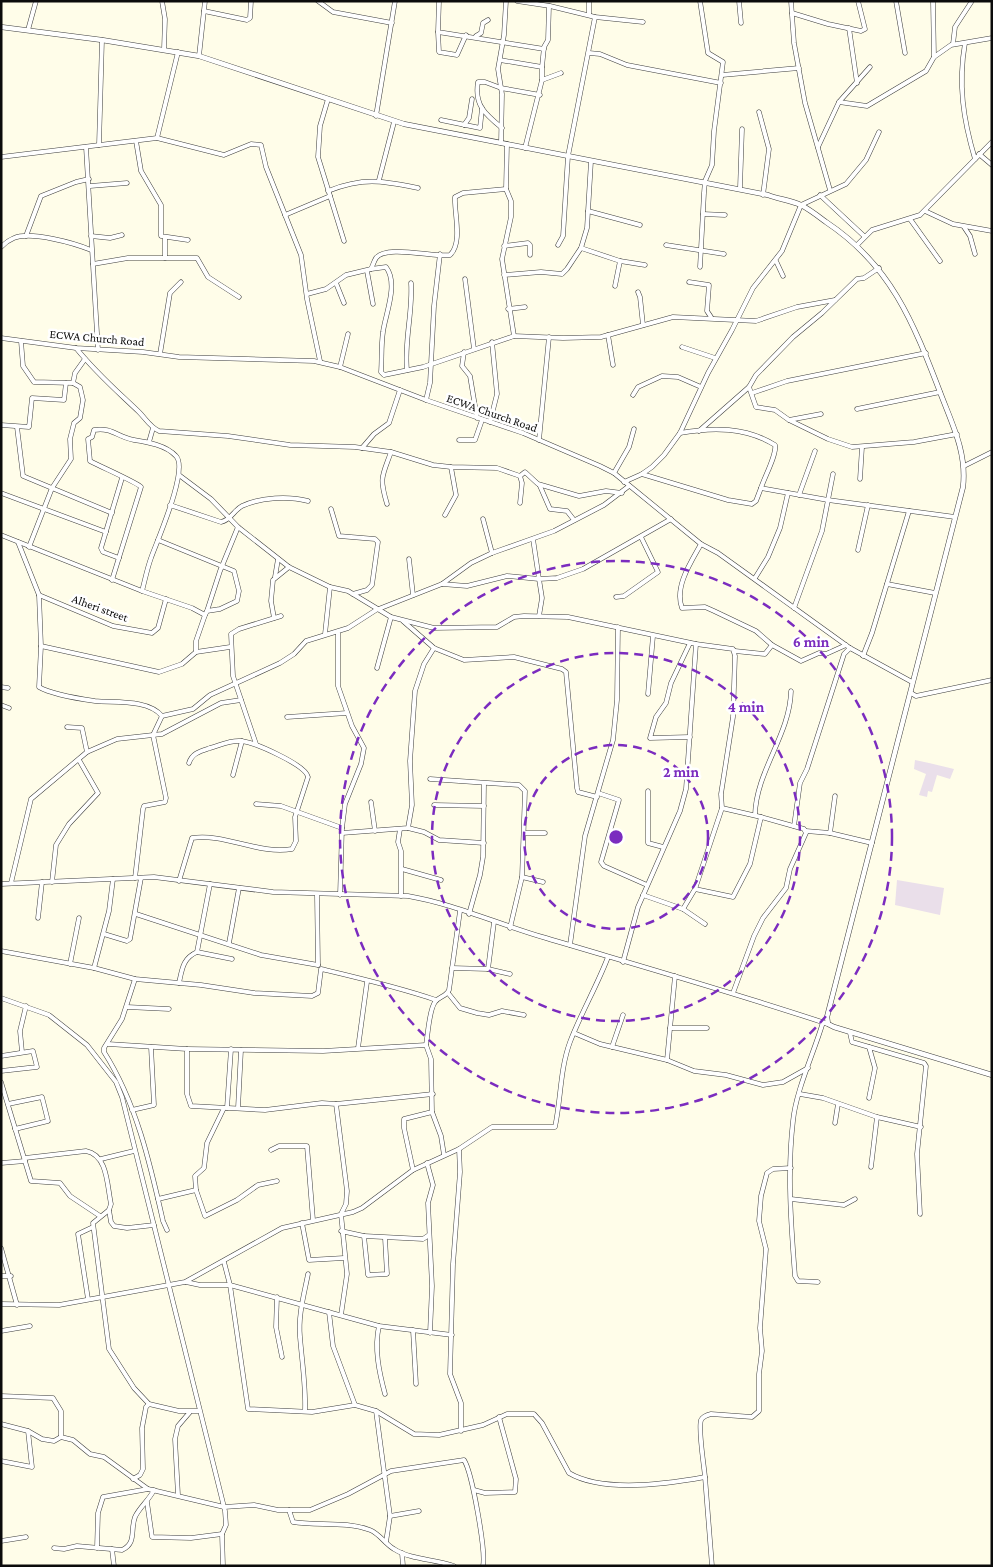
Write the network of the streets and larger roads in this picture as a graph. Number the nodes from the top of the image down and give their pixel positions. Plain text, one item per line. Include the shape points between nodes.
1 (36, 1) edge
2 (162, 1) edge
3 (205, 1) edge
4 (251, 1) edge
5 (318, 1) edge
6 (395, 1) edge
7 (439, 1) edge
8 (506, 1) edge
9 (517, 1) edge
10 (523, 1) edge
11 (589, 1) edge
12 (700, 1) edge
13 (740, 1) edge
14 (792, 1) edge
15 (858, 1) edge
16 (896, 1) edge
17 (933, 1) edge
18 (972, 1) edge
19 (549, 6) junction
20 (204, 11) junction
21 (792, 13) junction
22 (589, 14) junction
23 (595, 17) junction
24 (488, 20) dead end
25 (643, 22) dead end
26 (741, 22) dead end
27 (392, 23) junction
28 (1, 27) edge
29 (849, 28) junction
30 (28, 30) junction
31 (438, 32) junction
32 (466, 35) junction
33 (474, 36) junction
34 (992, 38) edge
35 (102, 40) junction
36 (503, 40) junction
37 (965, 43) junction
38 (953, 44) junction
39 (164, 49) junction
40 (544, 49) junction
41 (178, 52) junction
42 (589, 53) junction
43 (905, 53) dead end
44 (199, 56) junction
45 (934, 57) junction
46 (500, 60) junction
47 (542, 67) junction
48 (870, 67) dead end
49 (799, 68) junction
50 (561, 73) dead end
51 (722, 75) junction
52 (542, 80) junction
53 (721, 83) junction
54 (856, 83) junction
55 (501, 88) junction
56 (540, 95) junction
57 (328, 99) junction
58 (472, 99) dead end
59 (839, 102) junction
60 (482, 107) junction
61 (759, 112) dead end
62 (376, 116) junction
63 (441, 120) dead end
64 (394, 122) junction
65 (464, 125) junction
66 (502, 128) junction
67 (742, 129) dead end
68 (879, 132) dead end
69 (157, 138) junction
70 (136, 141) junction
71 (992, 142) edge
72 (501, 143) junction
73 (507, 144) junction
74 (99, 145) junction
75 (86, 147) junction
76 (818, 147) junction
77 (525, 148) junction
78 (979, 154) junction
79 (568, 156) junction
80 (1, 157) edge
81 (975, 159) junction
82 (591, 161) junction
83 (992, 165) edge
84 (89, 179) junction
85 (379, 180) junction
86 (705, 181) junction
87 (126, 183) dead end
88 (90, 186) junction
89 (418, 188) dead end
90 (740, 188) junction
91 (506, 189) junction
92 (830, 190) junction
93 (328, 191) junction
94 (764, 195) junction
95 (820, 195) junction
96 (330, 196) junction
97 (801, 205) junction
98 (588, 211) junction
99 (925, 211) junction
100 (286, 214) junction
101 (703, 214) junction
102 (725, 215) dead end
103 (910, 218) junction
104 (640, 225) dead end
105 (964, 227) junction
106 (992, 231) edge
107 (122, 235) dead end
108 (26, 236) junction
109 (91, 236) junction
110 (864, 236) junction
111 (165, 238) junction
112 (188, 240) dead end
113 (344, 241) dead end
114 (558, 245) dead end
115 (666, 245) dead end
116 (857, 245) junction
117 (504, 246) junction
118 (1, 247) edge
119 (581, 248) junction
120 (91, 250) junction
121 (701, 252) junction
122 (440, 254) junction
123 (724, 254) dead end
124 (975, 254) dead end
125 (530, 255) dead end
126 (165, 258) junction
127 (620, 261) junction
128 (776, 261) junction
129 (940, 261) dead end
130 (94, 264) junction
131 (645, 265) dead end
132 (700, 267) dead end
133 (879, 268) junction
134 (369, 270) junction
135 (504, 275) junction
136 (782, 276) dead end
137 (465, 279) dead end
138 (181, 282) dead end
139 (689, 282) dead end
140 (336, 283) junction
141 (411, 283) dead end
142 (615, 286) dead end
143 (638, 292) dead end
144 (307, 294) junction
145 (239, 297) dead end
146 (835, 300) junction
147 (344, 303) dead end
148 (373, 304) dead end
149 (525, 307) dead end
150 (508, 310) junction
151 (710, 318) junction
152 (736, 320) junction
153 (643, 325) junction
154 (348, 334) dead end
155 (608, 335) junction
156 (514, 336) junction
157 (549, 337) junction
158 (1, 338) edge
159 (21, 340) junction
160 (492, 342) junction
161 (682, 347) dead end
162 (76, 348) junction
163 (474, 349) junction
164 (98, 350) junction
165 (464, 352) junction
166 (160, 354) junction
167 (926, 354) junction
168 (715, 358) junction
169 (85, 359) junction
170 (320, 361) junction
171 (431, 364) junction
172 (613, 365) dead end
173 (340, 367) junction
174 (407, 370) junction
175 (382, 374) junction
176 (374, 380) junction
177 (66, 383) junction
178 (73, 383) junction
179 (701, 387) junction
180 (749, 387) junction
181 (400, 390) junction
182 (940, 392) junction
183 (752, 393) junction
184 (633, 395) dead end
185 (426, 400) junction
186 (856, 410) dead end
187 (821, 414) dead end
188 (477, 418) junction
189 (482, 420) junction
190 (790, 420) junction
191 (490, 422) junction
192 (1, 426) edge
193 (17, 427) junction
194 (153, 428) junction
195 (634, 429) dead end
196 (699, 431) junction
197 (680, 433) junction
198 (957, 434) junction
199 (459, 440) dead end
200 (539, 440) junction
201 (149, 442) junction
202 (862, 447) junction
203 (362, 448) junction
204 (815, 451) dead end
205 (391, 452) junction
206 (992, 452) edge
207 (964, 466) junction
208 (451, 467) junction
209 (614, 473) junction
210 (642, 474) junction
211 (833, 474) dead end
212 (179, 475) junction
213 (520, 476) junction
214 (122, 478) junction
215 (860, 479) dead end
216 (624, 482) junction
217 (538, 484) junction
218 (629, 486) junction
219 (52, 488) junction
220 (762, 488) junction
221 (1, 493) edge
222 (622, 493) junction
223 (788, 493) junction
224 (799, 495) junction
225 (828, 500) junction
226 (308, 501) dead end
227 (520, 503) dead end
228 (387, 504) dead end
229 (170, 505) junction
230 (868, 505) junction
231 (44, 509) junction
232 (331, 509) dead end
233 (909, 511) junction
234 (112, 513) junction
235 (445, 515) dead end
236 (955, 516) junction
237 (230, 518) junction
238 (483, 519) dead end
239 (671, 519) junction
240 (574, 520) junction
241 (238, 527) junction
242 (106, 532) junction
243 (1, 536) edge
244 (641, 537) junction
245 (533, 539) junction
246 (158, 540) junction
247 (18, 542) junction
248 (701, 544) junction
249 (30, 547) junction
250 (858, 550) dead end
251 (492, 553) junction
252 (119, 558) junction
253 (410, 558) dead end
254 (278, 559) junction
255 (222, 567) junction
256 (289, 567) junction
257 (275, 577) junction
258 (755, 578) junction
259 (539, 579) junction
260 (112, 580) junction
261 (442, 584) junction
262 (887, 584) junction
263 (330, 587) junction
264 (142, 592) junction
265 (935, 593) junction
266 (353, 594) junction
267 (413, 595) junction
268 (39, 596) junction
269 (616, 597) dead end
270 (166, 599) junction
271 (794, 608) junction
272 (376, 610) junction
273 (206, 613) junction
274 (281, 616) dead end
275 (539, 616) junction
276 (391, 617) junction
277 (274, 618) junction
278 (402, 620) junction
279 (618, 627) junction
280 (338, 633) junction
281 (326, 634) junction
282 (654, 636) junction
283 (690, 643) junction
284 (696, 644) junction
285 (772, 645) junction
286 (41, 646) junction
287 (230, 646) junction
288 (848, 646) junction
289 (434, 648) junction
290 (735, 651) junction
291 (196, 652) junction
292 (863, 656) junction
293 (377, 668) dead end
294 (992, 680) edge
295 (912, 682) junction
296 (237, 683) junction
297 (1, 687) edge
298 (8, 688) dead end
299 (791, 691) dead end
300 (911, 693) junction
301 (648, 694) dead end
302 (241, 700) junction
303 (1, 705) edge
304 (9, 708) dead end
305 (347, 712) junction
306 (162, 716) junction
307 (287, 717) dead end
308 (67, 727) dead end
309 (153, 735) junction
310 (690, 737) junction
311 (242, 741) junction
312 (256, 744) junction
313 (87, 752) junction
314 (79, 760) junction
315 (190, 763) dead end
316 (233, 776) dead end
317 (430, 779) dead end
318 (484, 784) junction
319 (648, 790) dead end
320 (597, 795) junction
321 (835, 796) dead end
322 (371, 802) dead end
323 (256, 804) dead end
324 (434, 805) dead end
325 (484, 806) junction
326 (722, 808) junction
327 (296, 811) junction
328 (755, 814) junction
329 (760, 817) junction
330 (794, 826) junction
331 (408, 828) junction
332 (400, 829) junction
333 (342, 830) junction
334 (374, 831) junction
335 (806, 831) junction
336 (524, 833) junction
337 (545, 833) dead end
338 (830, 833) junction
339 (484, 843) junction
340 (872, 843) junction
341 (663, 847) junction
342 (402, 870) junction
343 (522, 877) junction
344 (135, 878) junction
345 (141, 878) junction
346 (113, 879) junction
347 (441, 880) dead end
348 (179, 881) junction
349 (42, 882) junction
350 (52, 882) junction
351 (543, 882) dead end
352 (11, 883) junction
353 (1, 884) edge
354 (210, 884) junction
355 (647, 884) junction
356 (239, 888) junction
357 (695, 889) junction
358 (317, 894) junction
359 (340, 895) junction
360 (642, 895) junction
361 (401, 896) junction
362 (683, 909) junction
363 (460, 911) junction
364 (136, 914) junction
365 (468, 914) junction
366 (38, 918) dead end
367 (79, 918) dead end
368 (494, 922) junction
369 (706, 924) dead end
370 (510, 928) junction
371 (104, 934) junction
372 (201, 935) junction
373 (229, 943) junction
374 (570, 945) junction
375 (1, 951) edge
376 (197, 952) junction
377 (608, 957) junction
378 (232, 959) dead end
379 (623, 962) junction
380 (70, 964) junction
381 (319, 967) junction
382 (94, 968) junction
383 (452, 968) junction
384 (488, 969) junction
385 (510, 974) dead end
386 (674, 976) junction
387 (135, 979) junction
388 (367, 982) junction
389 (179, 983) junction
390 (448, 993) junction
391 (733, 993) junction
392 (1, 998) edge
393 (436, 1000) junction
394 (26, 1006) junction
395 (127, 1007) junction
396 (169, 1009) dead end
397 (524, 1015) dead end
398 (623, 1015) dead end
399 (826, 1023) junction
400 (670, 1028) junction
401 (707, 1028) dead end
402 (850, 1032) junction
403 (574, 1034) junction
404 (108, 1044) junction
405 (426, 1045) junction
406 (612, 1046) junction
407 (869, 1046) junction
408 (151, 1047) junction
409 (358, 1048) junction
410 (187, 1049) junction
411 (231, 1049) junction
412 (241, 1050) junction
413 (22, 1052) junction
414 (1, 1056) edge
415 (667, 1060) junction
416 (808, 1068) junction
417 (1, 1071) edge
418 (992, 1075) edge
419 (1, 1082) edge
420 (433, 1094) junction
421 (800, 1094) junction
422 (868, 1098) dead end
423 (8, 1104) junction
424 (336, 1104) junction
425 (838, 1104) junction
426 (225, 1108) junction
427 (238, 1108) junction
428 (132, 1110) junction
429 (432, 1112) junction
430 (877, 1117) junction
431 (835, 1123) dead end
432 (15, 1128) junction
433 (921, 1128) junction
434 (459, 1149) junction
435 (271, 1150) dead end
436 (134, 1151) junction
437 (444, 1155) junction
438 (25, 1159) junction
439 (101, 1159) junction
440 (1, 1163) edge
441 (427, 1163) junction
442 (792, 1168) junction
443 (871, 1168) dead end
444 (413, 1170) junction
445 (277, 1181) dead end
446 (196, 1190) junction
447 (158, 1199) junction
448 (791, 1199) junction
449 (855, 1199) dead end
450 (109, 1210) junction
451 (341, 1214) junction
452 (920, 1214) dead end
453 (100, 1216) junction
454 (313, 1220) junction
455 (302, 1223) junction
456 (154, 1225) junction
457 (93, 1227) junction
458 (167, 1230) dead end
459 (341, 1231) junction
460 (429, 1235) junction
461 (364, 1236) junction
462 (385, 1238) junction
463 (1, 1248) edge
464 (344, 1258) junction
465 (224, 1262) junction
466 (308, 1274) dead end
467 (1, 1276) edge
468 (11, 1276) junction
469 (185, 1282) junction
470 (818, 1282) dead end
471 (230, 1285) junction
472 (169, 1286) junction
473 (102, 1296) junction
474 (277, 1297) junction
475 (88, 1299) junction
476 (1, 1304) edge
477 (18, 1305) junction
478 (301, 1305) junction
479 (329, 1312) junction
480 (341, 1315) junction
481 (30, 1326) dead end
482 (379, 1326) junction
483 (414, 1330) junction
484 (1, 1331) edge
485 (430, 1333) junction
486 (452, 1335) junction
487 (282, 1356) dead end
488 (416, 1384) dead end
489 (385, 1394) dead end
490 (1, 1396) edge
491 (149, 1404) junction
492 (355, 1405) junction
493 (190, 1411) junction
494 (199, 1411) junction
495 (305, 1411) junction
496 (376, 1411) junction
497 (499, 1417) junction
498 (1, 1424) edge
499 (28, 1431) junction
500 (461, 1432) junction
501 (60, 1437) junction
502 (1, 1461) edge
503 (384, 1475) junction
504 (705, 1477) junction
505 (133, 1479) junction
506 (148, 1489) junction
507 (154, 1490) junction
508 (474, 1490) junction
509 (178, 1495) junction
510 (147, 1502) junction
511 (224, 1507) junction
512 (290, 1510) junction
513 (419, 1511) dead end
514 (390, 1516) junction
515 (222, 1534) junction
516 (26, 1537) dead end
517 (1, 1541) edge
518 (386, 1542) junction
519 (54, 1548) dead end
520 (97, 1548) junction
521 (112, 1549) junction
522 (402, 1553) junction
523 (422, 1558) junction
524 (114, 1566) edge
525 (223, 1566) edge
526 (403, 1566) edge
527 (422, 1566) edge
528 (454, 1566) edge
529 (483, 1566) edge
530 (712, 1566) edge

1 - 30 street
2 - 39 street
3 - 20 street
4 - 20 street via 250,18 247,20
5 - 27 street via 333,12
6 - 27 street
7 - 31 street
8 - 36 street
9 - 10 street
10 - 19 street
11 - 22 street
12 - 51 street via 708,52 723,60
13 - 26 street
14 - 21 street
15 - 29 street via 866,29
16 - 43 street
17 - 45 street
18 - 38 street via 955,27
19 - 22 street
19 - 40 street via 548,40
20 - 44 street
21 - 29 street
21 - 49 street
22 - 23 street
23 - 25 street
23 - 42 street
24 - 33 street via 483,23 481,33
27 - 62 street
28 - 30 street
29 - 54 street
30 - 35 street
31 - 32 street
31 - 32 street via 439,52 457,55
32 - 33 street
33 - 36 street
34 - 37 street
35 - 39 street
35 - 74 street
36 - 40 street
36 - 46 street
37 - 38 street
37 - 81 street via 961,96
38 - 45 street
39 - 41 street
40 - 47 street
41 - 44 street
41 - 69 street
42 - 53 street via 627,65
42 - 79 street
44 - 57 street
45 - 59 street via 926,71 869,105
46 - 47 street
46 - 55 street
47 - 52 street
48 - 54 street
49 - 51 street
49 - 76 street
50 - 52 street
51 - 53 street
52 - 56 street
53 - 86 street via 712,165
54 - 59 street
55 - 56 street
55 - 60 street via 478,82 476,95
55 - 66 street
56 - 77 street
57 - 62 street
57 - 93 street via 320,126 318,157
58 - 65 street via 469,118
59 - 76 street
60 - 65 street via 480,128
60 - 66 street via 485,114
61 - 94 street via 769,149
62 - 64 street
63 - 65 street
64 - 72 street
64 - 85 street
66 - 72 street
67 - 90 street
68 - 92 street via 866,160 846,184
69 - 70 street
69 - 100 street via 224,155 251,144 262,145 266,167
70 - 74 street
70 - 111 street via 141,171 160,203 160,236
71 - 78 street
72 - 73 street
73 - 77 street
73 - 91 street
74 - 75 street
75 - 80 street
75 - 84 street
76 - 92 street
77 - 79 street
78 - 81 street
78 - 83 street
79 - 82 street
79 - 114 street via 565,221 562,241
81 - 99 street
82 - 86 street
82 - 98 street
84 - 88 street
84 - 108 street via 41,196
85 - 89 street
85 - 93 street via 355,182
86 - 90 street
86 - 101 street
87 - 88 street
88 - 109 street
90 - 94 street
91 - 117 street via 511,217
91 - 122 street via 458,195 455,200 455,246 450,255
92 - 95 street
93 - 96 street
94 - 97 street
95 - 97 street
95 - 110 street
96 - 100 street
96 - 113 street
97 - 116 street
97 - 128 street
98 - 104 street
98 - 119 street
99 - 103 street
99 - 105 street
100 - 144 street via 301,255
101 - 102 street
101 - 121 street
103 - 110 street via 872,230
103 - 129 street
105 - 106 street
105 - 124 street
107 - 109 street via 110,238
108 - 118 street via 15,237
108 - 120 street via 76,244
109 - 120 street
110 - 116 street
111 - 112 street
111 - 126 street
115 - 121 street
116 - 133 street
117 - 125 street via 528,243
117 - 135 street
119 - 127 street
119 - 135 street via 562,274
120 - 130 street
121 - 123 street
121 - 132 street
122 - 134 street via 383,254 376,258
122 - 171 street
126 - 130 street via 128,258
126 - 145 street via 197,258 208,276
127 - 131 street
127 - 142 street
128 - 136 street
128 - 152 street via 763,273
130 - 164 street
133 - 146 street via 857,279
133 - 167 street via 899,297
134 - 140 street via 346,275
134 - 148 street
134 - 175 street via 386,267 389,277 391,300 382,335
135 - 150 street
137 - 163 street
138 - 166 street via 170,293
139 - 151 street via 709,284 707,311
140 - 144 street
140 - 147 street
141 - 174 street
143 - 153 street
144 - 170 street
146 - 152 street via 756,320
146 - 180 street via 793,337 756,375
149 - 150 street
150 - 156 street
151 - 152 street
151 - 153 street via 673,317
152 - 168 street
153 - 155 street
154 - 173 street
155 - 157 street
155 - 172 street
156 - 157 street
156 - 160 street
157 - 200 street
158 - 159 street, ECWA Church Road
159 - 162 street, ECWA Church Road
159 - 177 street via 23,366 34,382
160 - 163 street
160 - 191 street via 497,394
161 - 168 street
162 - 164 street, ECWA Church Road
162 - 169 street
163 - 165 street
164 - 166 street, ECWA Church Road
165 - 171 street
165 - 188 street via 462,366 470,376
166 - 170 street, ECWA Church Road
167 - 182 street
167 - 183 street via 787,381
168 - 179 street
169 - 178 street via 75,373
169 - 194 street
170 - 173 street, ECWA Church Road
171 - 174 street
171 - 185 street
173 - 176 street, ECWA Church Road
174 - 175 street
175 - 176 street
176 - 181 street, ECWA Church Road
177 - 178 street
177 - 193 street via 64,400 33,397 30,426
178 - 219 street via 80,387 82,394 80,418 74,423 70,439 71,459
179 - 184 street via 678,377 662,376 638,387
179 - 197 street
180 - 183 street
180 - 196 street
181 - 185 street, ECWA Church Road
181 - 203 street via 389,423
182 - 186 street
182 - 198 street
183 - 190 street via 756,407 775,410
185 - 188 street, ECWA Church Road
187 - 190 street
188 - 189 street, ECWA Church Road
189 - 191 street, ECWA Church Road
189 - 199 street via 475,440
190 - 202 street via 842,444
191 - 200 street, ECWA Church Road
192 - 193 street
193 - 219 street via 23,476
194 - 201 street
194 - 203 street via 170,433 228,436 290,445
195 - 209 street
196 - 197 street
196 - 220 street via 738,429 760,435 775,445 776,452
197 - 210 street via 664,455
198 - 202 street
198 - 207 street
200 - 209 street, ECWA Church Road
201 - 212 street via 177,456
201 - 214 street via 132,440 106,428 94,430 88,439 90,461
202 - 215 street
203 - 205 street
204 - 224 street
205 - 208 street
205 - 228 street via 382,476
206 - 207 street
207 - 236 street via 963,487
208 - 213 street via 497,468
208 - 235 street via 456,495
209 - 216 street, ECWA Church Road
210 - 216 street
210 - 220 street via 752,504
211 - 225 street
212 - 229 street
212 - 237 street
213 - 217 street via 525,472
213 - 227 street
214 - 234 street
214 - 252 street via 141,487
216 - 218 street, ECWA Church Road
217 - 222 street via 578,496 606,491
217 - 240 street via 543,488 550,509 567,512
218 - 222 street
218 - 239 street, ECWA Church Road
219 - 231 street
219 - 234 street
220 - 223 street
221 - 231 street
222 - 240 street
223 - 224 street
223 - 258 street via 780,528
224 - 225 street
225 - 230 street
225 - 271 street via 817,548
226 - 237 street via 299,498 263,500 243,506
229 - 237 street via 214,521
229 - 246 street
230 - 233 street
230 - 250 street
231 - 242 street
231 - 249 street
232 - 266 street via 339,536 375,539 378,542 372,584 366,590
233 - 236 street
233 - 262 street
234 - 242 street
236 - 265 street
237 - 241 street
238 - 251 street
239 - 244 street
239 - 248 street, ECWA Church Road
240 - 245 street
241 - 254 street
241 - 255 street
242 - 252 street via 101,550
243 - 247 street
244 - 259 street via 566,576
244 - 269 street via 658,572 624,596
245 - 251 street
245 - 259 street
246 - 255 street
246 - 264 street
247 - 249 street
247 - 268 street
248 - 258 street, ECWA Church Road
248 - 285 street via 681,585 682,608 706,608 756,631
249 - 260 street
251 - 261 street
252 - 260 street
253 - 267 street
254 - 256 street
254 - 257 street
255 - 273 street
255 - 273 street via 234,571 238,579 240,591 237,601
256 - 257 street
256 - 263 street
257 - 277 street via 271,600
258 - 271 street, ECWA Church Road
259 - 261 street via 507,576 467,586
259 - 275 street via 542,598
260 - 264 street
261 - 267 street
262 - 265 street
262 - 292 street
263 - 266 street
263 - 281 street
264 - 270 street
265 - 295 street
266 - 272 street
267 - 272 street
268 - 270 street, Alheri street via 122,629 156,632
268 - 286 street
270 - 273 street
271 - 288 street, ECWA Church Road
272 - 276 street
272 - 280 street
273 - 291 street via 196,641
274 - 277 street
275 - 278 street via 514,617 497,627 434,628
275 - 279 street via 568,617
276 - 278 street
276 - 293 street
277 - 287 street via 231,634
278 - 289 street
279 - 282 street
279 - 320 street via 616,722
280 - 281 street
280 - 305 street via 336,678
281 - 296 street via 306,641 280,663
282 - 283 street
282 - 301 street
283 - 284 street
283 - 310 street via 666,703 656,717 650,738
284 - 290 street
284 - 310 street
285 - 288 street via 801,661
285 - 290 street via 765,654
286 - 291 street via 159,672 182,664
286 - 306 street via 40,688 95,701 143,706
287 - 291 street
287 - 296 street via 233,676
288 - 292 street, ECWA Church Road
288 - 330 street via 800,783
289 - 320 street via 464,660 514,657 566,672 576,788 578,792
289 - 331 street via 424,664 415,691 410,761 412,805
290 - 326 street via 733,717 721,794
292 - 295 street, ECWA Church Road
294 - 300 street via 916,696
295 - 300 street
296 - 302 street
296 - 306 street via 210,695 193,709
297 - 298 street
299 - 328 street via 789,712 767,769
300 - 340 street
302 - 309 street via 221,703 177,727
302 - 312 street
303 - 304 street
305 - 307 street
305 - 333 street via 364,748 345,804
306 - 309 street
308 - 313 street via 82,728
309 - 313 street via 117,739
309 - 344 street via 166,798 165,802 144,806
310 - 341 street via 686,789 680,811
311 - 312 street
311 - 315 street via 230,741 198,752
311 - 316 street
312 - 327 street via 307,772 304,792
313 - 314 street
314 - 350 street via 98,793 69,824 56,845
314 - 352 street via 31,799
317 - 318 street
318 - 325 street
318 - 336 street via 522,787 525,791
319 - 341 street via 648,843
320 - 355 street via 619,800 601,862
320 - 374 street via 585,836
321 - 338 street
322 - 334 street
323 - 327 street via 276,804
324 - 325 street
325 - 339 street
326 - 328 street
326 - 357 street
327 - 333 street
327 - 348 street via 296,841 292,849 277,850 192,838
328 - 329 street
329 - 330 street
329 - 357 street via 750,864 736,896
330 - 335 street
331 - 332 street
331 - 339 street via 439,840
332 - 334 street
332 - 342 street via 398,842
333 - 334 street
333 - 359 street
335 - 338 street
335 - 391 street via 790,869 786,888 763,918
336 - 337 street
336 - 343 street
338 - 340 street
339 - 365 street via 480,875
340 - 399 street
341 - 355 street
342 - 347 street
342 - 361 street
343 - 351 street
343 - 370 street
344 - 345 street
344 - 346 street
345 - 348 street
345 - 364 street
346 - 350 street
346 - 371 street
348 - 354 street
349 - 350 street
349 - 352 street
349 - 366 street
352 - 353 street
354 - 356 street
354 - 372 street
355 - 360 street
356 - 358 street
356 - 373 street
357 - 362 street
358 - 359 street
358 - 381 street
359 - 361 street
360 - 362 street
360 - 379 street
361 - 363 street via 426,899
362 - 369 street
363 - 365 street
363 - 383 street
364 - 371 street via 128,941
364 - 372 street
365 - 368 street
367 - 380 street
368 - 370 street
368 - 384 street
370 - 374 street
371 - 382 street
372 - 373 street
372 - 376 street
373 - 381 street via 261,955
374 - 377 street
375 - 380 street
376 - 378 street
376 - 389 street via 186,961
377 - 379 street
377 - 403 street
379 - 386 street
380 - 382 street
381 - 388 street
381 - 389 street via 318,993 312,996 254,993
382 - 387 street
383 - 384 street
383 - 390 street
384 - 385 street
386 - 391 street
386 - 400 street
387 - 389 street
387 - 395 street
388 - 393 street via 401,988
388 - 409 street
390 - 393 street
390 - 397 street via 460,1008 477,1013 489,1016 502,1011
391 - 399 street
392 - 394 street
393 - 405 street via 432,1006
394 - 413 street via 20,1031
394 - 436 street via 51,1017 87,1045 102,1063 122,1097
395 - 396 street
395 - 404 street
398 - 406 street
399 - 402 street
399 - 416 street
400 - 401 street
400 - 415 street
402 - 407 street via 852,1042
402 - 418 street
403 - 406 street
403 - 434 street via 562,1075 555,1127 492,1128
404 - 408 street
404 - 428 street via 104,1052
405 - 409 street
405 - 420 street via 431,1059
406 - 415 street
407 - 422 street via 876,1068
407 - 433 street via 926,1066
408 - 410 street
408 - 428 street via 154,1105
409 - 412 street
410 - 411 street
410 - 426 street via 190,1103 195,1107
411 - 412 street
411 - 426 street
412 - 427 street
413 - 414 street
413 - 417 street via 33,1051 37,1067
415 - 416 street via 694,1070 763,1085 784,1082
416 - 421 street
419 - 423 street
420 - 424 street
420 - 429 street
421 - 425 street
421 - 442 street via 793,1119
423 - 432 street
423 - 432 street via 42,1097 48,1121
424 - 427 street
424 - 451 street via 347,1191
425 - 430 street
425 - 431 street
426 - 427 street
426 - 446 street via 207,1143 204,1168 195,1176
428 - 447 street
429 - 437 street
429 - 444 street via 404,1119
430 - 433 street
430 - 443 street
432 - 438 street
433 - 452 street via 917,1154
434 - 437 street
434 - 486 street
435 - 454 street via 279,1146 306,1146
436 - 439 street
436 - 456 street
437 - 441 street
438 - 439 street via 93,1152
438 - 440 street
438 - 453 street via 30,1181 60,1184 70,1196
439 - 450 street via 111,1204
441 - 444 street
441 - 460 street via 433,1185 428,1204
442 - 448 street
442 - 504 street via 767,1173 761,1196 759,1221 766,1249 760,1328 759,1411 752,1418 704,1416 701,1428
444 - 451 street via 362,1208
445 - 446 street via 258,1185 205,1216
446 - 447 street
447 - 458 street
448 - 449 street via 844,1205
448 - 470 street via 795,1276 798,1281
450 - 453 street
450 - 456 street via 114,1226
451 - 454 street
451 - 459 street
453 - 457 street via 93,1221
454 - 455 street
455 - 464 street via 309,1260
455 - 465 street via 262,1238
456 - 472 street
457 - 473 street
457 - 475 street via 78,1234
459 - 461 street
459 - 464 street
460 - 462 street via 423,1239
460 - 485 street
461 - 462 street
461 - 462 street via 368,1275 387,1274
463 - 468 street
464 - 480 street via 346,1274
465 - 469 street
465 - 471 street
466 - 478 street
467 - 468 street
468 - 477 street
469 - 471 street
469 - 472 street
471 - 474 street
471 - 495 street via 246,1405 251,1410
472 - 473 street
472 - 494 street
473 - 475 street
473 - 491 street via 109,1349 134,1388
474 - 478 street
474 - 487 street via 276,1327
475 - 477 street via 59,1305
476 - 477 street
478 - 479 street
478 - 495 street
479 - 480 street
479 - 492 street via 333,1346
480 - 482 street
481 - 484 street
482 - 483 street
482 - 489 street via 379,1374
483 - 485 street
483 - 488 street
485 - 486 street
486 - 500 street via 450,1374 461,1403
490 - 501 street via 53,1398 61,1411
491 - 493 street
491 - 505 street via 142,1428 143,1469
492 - 495 street
492 - 496 street
493 - 494 street
493 - 509 street via 178,1426 175,1439
494 - 511 street
496 - 500 street via 414,1434 439,1436
496 - 503 street
497 - 500 street
497 - 504 street via 536,1414 569,1473 592,1483 669,1484
497 - 508 street via 516,1479 515,1492
498 - 499 street
499 - 501 street via 42,1439
499 - 502 street via 32,1467
501 - 505 street via 74,1440 91,1454 104,1457
503 - 508 street via 391,1471 464,1460
503 - 512 street via 315,1509
503 - 514 street
504 - 530 street
505 - 506 street
506 - 507 street
506 - 520 street via 103,1497 98,1513
507 - 509 street
507 - 510 street
508 - 529 street via 483,1538
509 - 511 street
510 - 515 street via 152,1537 191,1538
510 - 521 street via 136,1515 130,1544 122,1550
511 - 512 street via 254,1505
511 - 515 street via 227,1520
512 - 518 street via 294,1522 370,1530
513 - 514 street
514 - 518 street
515 - 525 street
516 - 517 street
518 - 522 street
519 - 520 street
520 - 521 street
521 - 524 street
522 - 523 street
522 - 526 street
523 - 527 street
523 - 528 street

